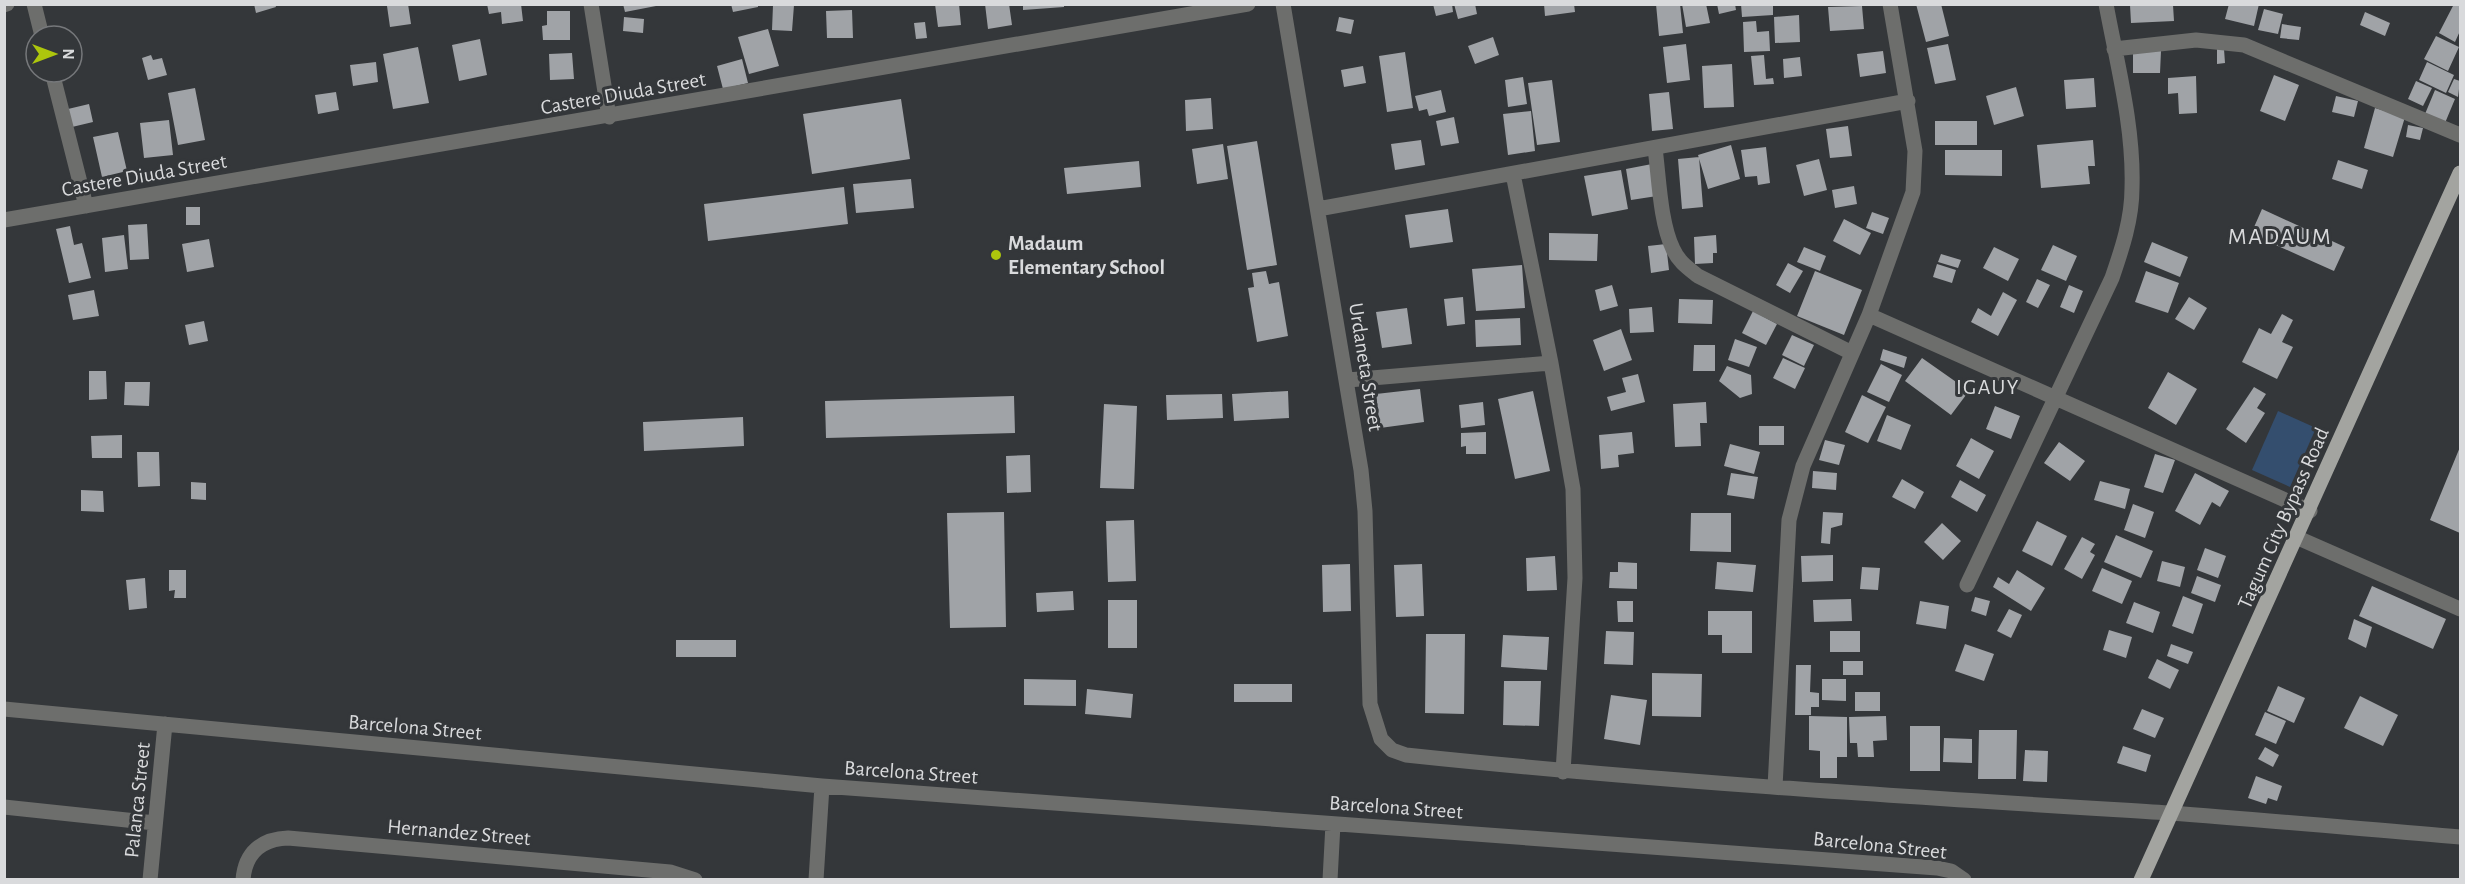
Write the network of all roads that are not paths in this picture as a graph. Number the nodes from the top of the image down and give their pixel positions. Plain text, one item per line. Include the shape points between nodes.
1 (34, 4) edge
2 (591, 4) edge
3 (1248, 4) edge
4 (1283, 4) edge
5 (1890, 4) edge
6 (2106, 4) edge
7 (39, 24) edge
8 (2114, 49) junction
9 (55, 84) edge
10 (1908, 100) junction
11 (609, 117) junction
12 (2460, 135) edge
13 (1655, 148) junction
14 (2460, 173) edge
15 (1513, 174) junction
16 (86, 206) junction
17 (1318, 209) junction
18 (4, 220) edge
19 (1869, 315) junction
20 (1852, 353) junction
21 (1551, 363) junction
22 (1348, 380) junction
23 (2057, 398) junction
24 (2310, 511) junction
25 (2298, 538) junction
26 (1967, 585) dead end
27 (2460, 609) edge
28 (4, 709) edge
29 (165, 724) junction
30 (1563, 772) junction
31 (822, 786) junction
32 (1775, 788) junction
33 (4, 807) edge
34 (2171, 814) junction
35 (155, 823) junction
36 (1333, 824) junction
37 (2460, 837) edge
38 (150, 879) edge
39 (243, 879) edge
40 (695, 879) edge
41 (816, 879) edge
42 (1329, 879) edge
43 (1964, 879) edge
44 (2141, 879) edge

1 - 7 street
2 - 11 street
3 - 11 street, Castere Diuda Street
4 - 17 street, Urdaneta Street
5 - 10 street
6 - 8 street
8 - 12 street via 2196,40 2244,45
8 - 23 street via 2131,156 2129,219 2112,278
9 - 16 street
10 - 13 street
10 - 19 street via 1915,151 1914,192
11 - 16 street, Castere Diuda Street
13 - 15 street
13 - 20 street via 1668,236 1684,265 1698,276
14 - 24 main road, Tagum City Bypass Road
15 - 17 street
15 - 21 street
16 - 18 street, Castere Diuda Street
17 - 22 street, Urdaneta Street
19 - 20 street
19 - 23 street
20 - 32 street via 1803,466 1789,520
21 - 22 street
21 - 30 street via 1571,478 1576,535
22 - 30 street, Urdaneta Street via 1365,511 1370,704 1381,739 1392,750 1406,755
23 - 24 street
23 - 26 street
24 - 25 main road, Tagum City Bypass Road
25 - 27 street
25 - 34 main road, Tagum City Bypass Road
28 - 29 street, Barcelona Street
29 - 31 street, Barcelona Street
29 - 35 street, Palanca Street
30 - 32 street
31 - 36 street, Barcelona Street
31 - 41 street, Barcelona Street
32 - 34 street
33 - 35 street
34 - 37 street
34 - 44 main road, Tagum City Bypass Road
35 - 38 street, Palanca Street
36 - 42 street
36 - 43 street, Barcelona Street via 1937,868
39 - 40 street, Hernandez Street via 248,861 260,844 288,838 670,872

